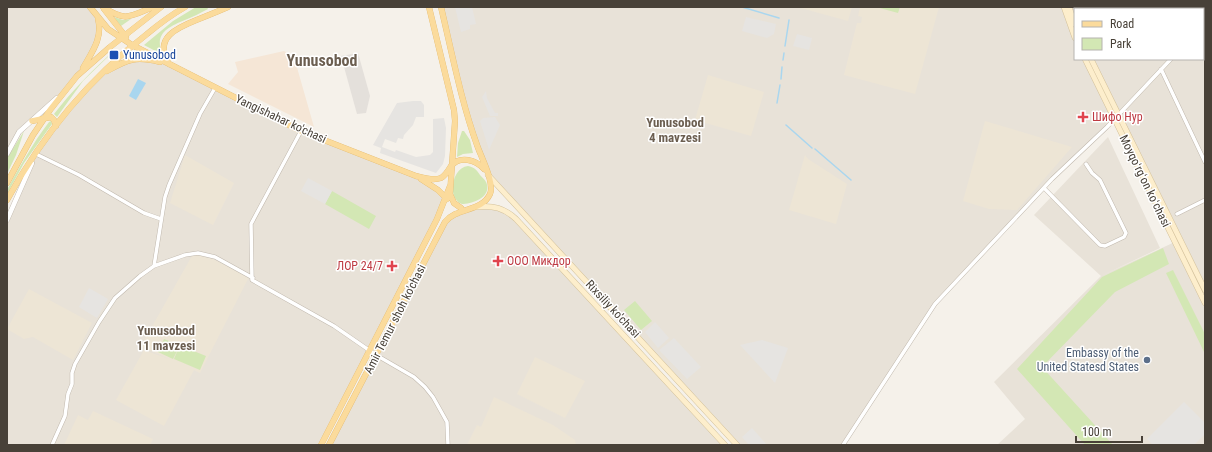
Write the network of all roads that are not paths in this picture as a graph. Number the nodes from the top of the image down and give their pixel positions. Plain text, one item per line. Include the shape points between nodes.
1 (90, 7) edge
2 (103, 7) edge
3 (148, 7) edge
4 (153, 7) edge
5 (161, 7) edge
6 (184, 7) edge
7 (210, 7) edge
8 (228, 7) edge
9 (429, 7) edge
10 (441, 7) edge
11 (1064, 7) edge
12 (1069, 7) edge
13 (218, 11) junction
14 (136, 14) junction
15 (97, 17) junction
16 (444, 18) junction
17 (432, 19) junction
18 (1074, 21) edge
19 (1074, 35) edge
20 (123, 37) junction
21 (132, 46) junction
22 (1085, 60) edge
23 (1092, 60) edge
24 (1170, 60) edge
25 (170, 65) junction
26 (1161, 69) junction
27 (100, 75) junction
28 (78, 76) junction
29 (215, 88) junction
30 (64, 91) junction
31 (1119, 115) junction
32 (45, 118) junction
33 (1114, 120) junction
34 (32, 121) junction
35 (56, 126) junction
36 (301, 131) junction
37 (7, 154) edge
38 (36, 154) junction
39 (1205, 162) edge
40 (1086, 164) dead end
41 (451, 167) junction
42 (488, 174) junction
43 (416, 176) junction
44 (7, 183) edge
45 (450, 186) junction
46 (1044, 188) junction
47 (446, 198) junction
48 (7, 200) edge
49 (1205, 200) edge
50 (474, 207) junction
51 (461, 208) junction
52 (1177, 214) dead end
53 (7, 220) edge
54 (161, 220) junction
55 (550, 241) junction
56 (543, 247) junction
57 (154, 266) junction
58 (252, 278) junction
59 (1205, 290) edge
60 (1205, 303) edge
61 (370, 351) junction
62 (376, 355) junction
63 (734, 444) edge
64 (52, 445) edge
65 (322, 445) edge
66 (329, 445) edge
67 (448, 445) edge
68 (725, 445) edge
69 (843, 445) edge

1 - 15 main road
2 - 14 main road via 123,17
2 - 20 main road
3 - 14 main road
4 - 14 main road
5 - 20 main road
6 - 21 main road
7 - 13 main road
8 - 13 main road
9 - 17 main road, Amir Temur shoh ko'chasi
10 - 16 main road, Amir Temur shoh ko'chasi
11 - 19 main road
12 - 18 main road
13 - 25 main road via 168,35 164,49
15 - 20 main road via 108,28
15 - 28 main road via 100,30 98,40
16 - 17 main road via 438,22
16 - 42 main road, Amir Temur shoh ko'chasi via 467,117
17 - 41 main road, Amir Temur shoh ko'chasi via 454,110
20 - 21 main road
20 - 28 main road
21 - 25 main road
21 - 27 main road
22 - 33 main road, Moyqoʻrgʻon koʻchasi
23 - 31 main road, Moyqoʻrgʻon koʻchasi
24 - 26 street
25 - 27 main road via 137,59 121,63
25 - 29 main road, Yangishahar ko'chasi
26 - 31 street
26 - 39 street
27 - 35 main road
28 - 30 main road
29 - 36 main road, Yangishahar ko'chasi
29 - 54 street via 175,169 165,197
30 - 32 main road
30 - 34 street
31 - 33 street
31 - 59 main road, Moyqoʻrgʻon koʻchasi
32 - 34 main road
32 - 35 main road via 53,118
32 - 44 main road
33 - 46 street
33 - 60 main road, Moyqoʻrgʻon koʻchasi
34 - 37 street via 19,132
35 - 38 main road
36 - 43 main road, Yangishahar ko'chasi
36 - 58 street via 251,224
38 - 48 main road
38 - 53 street
38 - 54 street
40 - 46 street via 1100,180 1126,233 1124,237 1105,246 1100,244
41 - 42 main road via 460,161 469,160 478,164
41 - 43 main road, Yangishahar ko'chasi via 445,175 437,179
41 - 45 main road, Amir Temur shoh ko'chasi
42 - 50 main road, Amir Temur shoh ko'chasi via 492,185 490,194 484,202
42 - 55 main road, Rixsiliy ko'chasi
43 - 47 main road, Yangishahar ko'chasi
45 - 47 main road, Amir Temur shoh ko'chasi
45 - 51 main road, Amir Temur shoh ko'chasi via 452,200
46 - 69 street via 935,304
47 - 51 main road
47 - 61 main road, Amir Temur shoh ko'chasi
49 - 52 street
50 - 51 main road
50 - 56 main road, Rixsiliy ko'chasi via 495,207 507,211
50 - 62 main road, Amir Temur shoh ko'chasi via 455,213 445,222
54 - 57 street
55 - 56 main road
55 - 63 main road, Rixsiliy ko'chasi
56 - 68 main road, Rixsiliy ko'chasi
57 - 58 street via 185,254 202,254 215,257
57 - 64 street via 114,298 96,326 73,368 65,416
58 - 61 street via 334,326
61 - 62 street
61 - 65 main road, Amir Temur shoh ko'chasi
62 - 66 main road, Amir Temur shoh ko'chasi
62 - 67 street via 414,377 433,397 447,422

